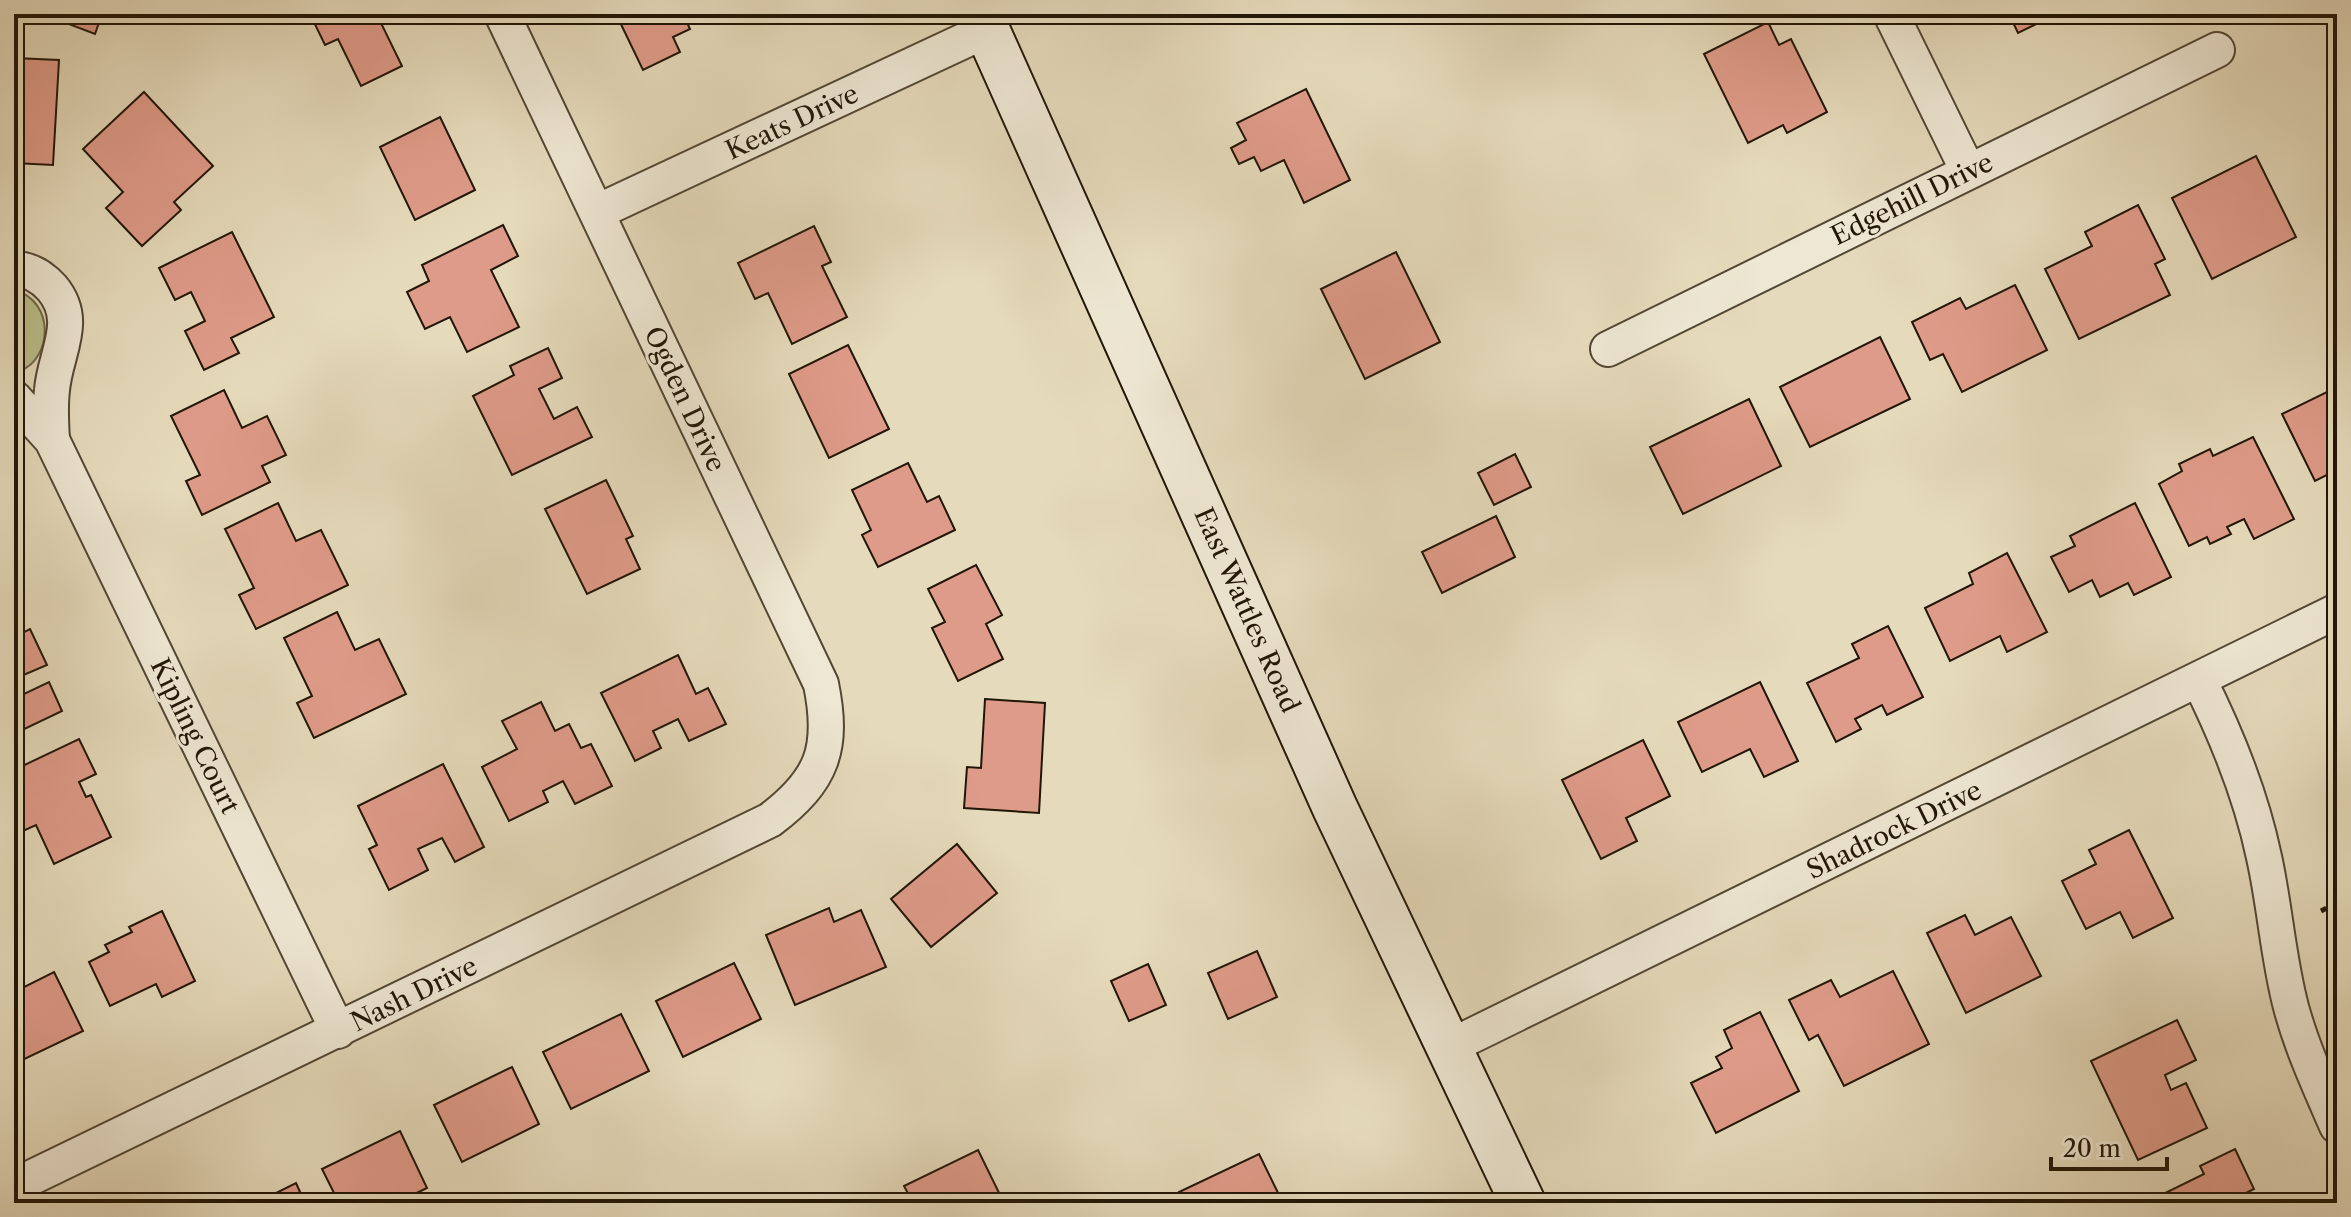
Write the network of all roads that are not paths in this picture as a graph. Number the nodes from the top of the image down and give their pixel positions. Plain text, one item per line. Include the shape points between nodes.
1 (502, 14) edge
2 (1891, 14) edge
3 (984, 22) edge
4 (2217, 50) dead end
5 (1968, 171) junction
6 (597, 212) junction
7 (14, 269) edge
8 (1608, 349) dead end
9 (14, 398) edge
10 (52, 440) junction
11 (2337, 611) edge
12 (2199, 680) junction
13 (806, 790) joint
14 (338, 1031) junction
15 (1449, 1047) junction
16 (2337, 1126) edge
17 (14, 1186) edge
18 (1523, 1203) edge

1 - 6 street, Ogden Drive
2 - 5 street
3 - 6 street, Keats Drive
3 - 15 main road, East Wattles Road via 1335,808
4 - 5 street, Edgehill Drive
5 - 8 street, Edgehill Drive
6 - 13 street, Ogden Drive via 821,684 827,743
7 - 10 street, Kipling Court via 48,283 66,311 67,332 52,388
9 - 10 street, Kipling Court
10 - 14 street, Kipling Court
11 - 12 street, Shadrock Drive
12 - 15 street, Shadrock Drive
12 - 16 street via 2250,803 2291,1004 2307,1060
13 - 14 street, Nash Drive via 770,820
14 - 17 street, Nash Drive
15 - 18 main road, East Wattles Road

